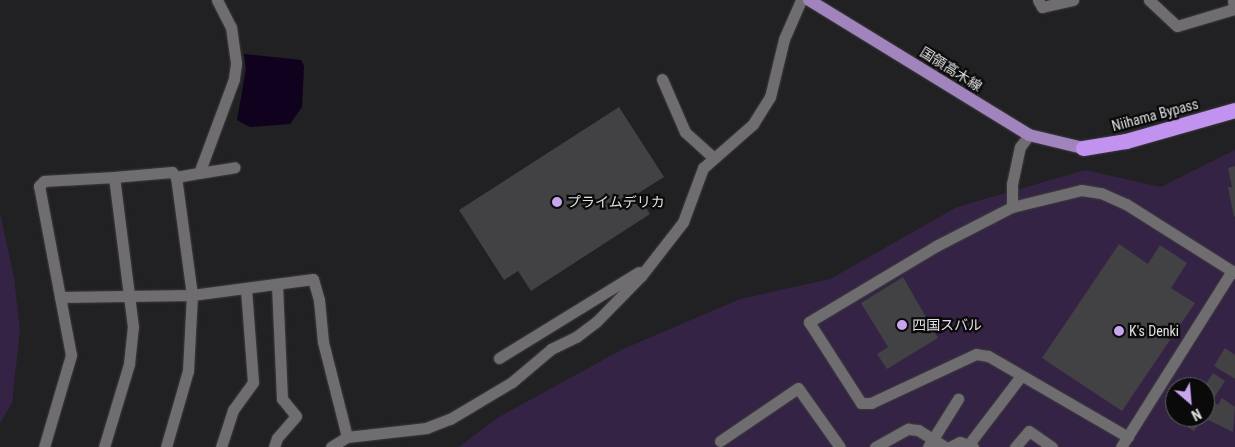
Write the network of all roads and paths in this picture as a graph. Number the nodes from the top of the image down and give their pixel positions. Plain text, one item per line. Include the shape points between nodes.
1 (217, 0) edge
2 (801, 0) edge
3 (809, 0) edge
4 (1038, 0) edge
5 (1073, 0) edge
6 (1149, 0) edge
7 (1234, 0) edge
8 (662, 79) dead end
9 (1235, 110) edge
10 (1029, 135) junction
11 (1083, 148) joint
12 (712, 156) junction
13 (235, 167) dead end
14 (199, 173) junction
15 (114, 177) junction
16 (176, 177) junction
17 (1012, 208) junction
18 (651, 264) junction
19 (1234, 272) edge
20 (277, 286) junction
21 (246, 290) junction
22 (192, 295) junction
23 (60, 297) junction
24 (131, 297) junction
25 (499, 358) dead end
26 (1022, 376) junction
27 (958, 399) dead end
28 (347, 437) junction
29 (720, 440) dead end
30 (1125, 442) edge
31 (931, 443) edge
32 (971, 446) edge
33 (44, 447) edge
34 (104, 447) edge
35 (166, 447) edge
36 (222, 447) edge
37 (274, 447) edge
38 (331, 447) edge
39 (840, 447) edge
40 (875, 447) edge
41 (945, 447) edge
42 (950, 447) edge
43 (1015, 447) edge
44 (1052, 447) edge

1 - 14 street via 231,27 236,64 234,78
2 - 12 street via 784,39 770,98 753,124
3 - 10 main road, 国領高木線
4 - 5 street via 1042,7
6 - 7 street via 1177,26 1234,10
8 - 12 street via 685,132
9 - 11 highway, Niihama Bypass via 1126,141
10 - 11 main road, 国領高木線
10 - 17 street via 1020,147 1012,184
12 - 18 street via 703,168 683,222
13 - 14 street
14 - 16 street
15 - 16 street via 172,172
15 - 23 street via 44,181 39,186
15 - 24 street
16 - 22 street
17 - 19 street via 1081,190 1101,193 1126,204
17 - 26 street via 936,246 809,322 861,403 871,403 976,354 988,356
18 - 25 street
18 - 28 street via 596,322 576,337 551,349 494,394 426,428
19 - 30 street
20 - 21 street
20 - 28 street via 313,279 319,300 323,342
20 - 37 street via 282,399 296,416 277,438
21 - 22 street
21 - 36 street via 253,382 232,410
22 - 24 street
22 - 35 street via 188,371
23 - 24 street
23 - 33 street via 71,355
24 - 34 street via 133,327 129,364
26 - 30 street
26 - 32 street
27 - 31 street
28 - 38 street
29 - 39 street via 798,388
31 - 40 street via 918,430 908,429
31 - 41 street
32 - 42 street via 960,442
43 - 44 street via 1028,431

